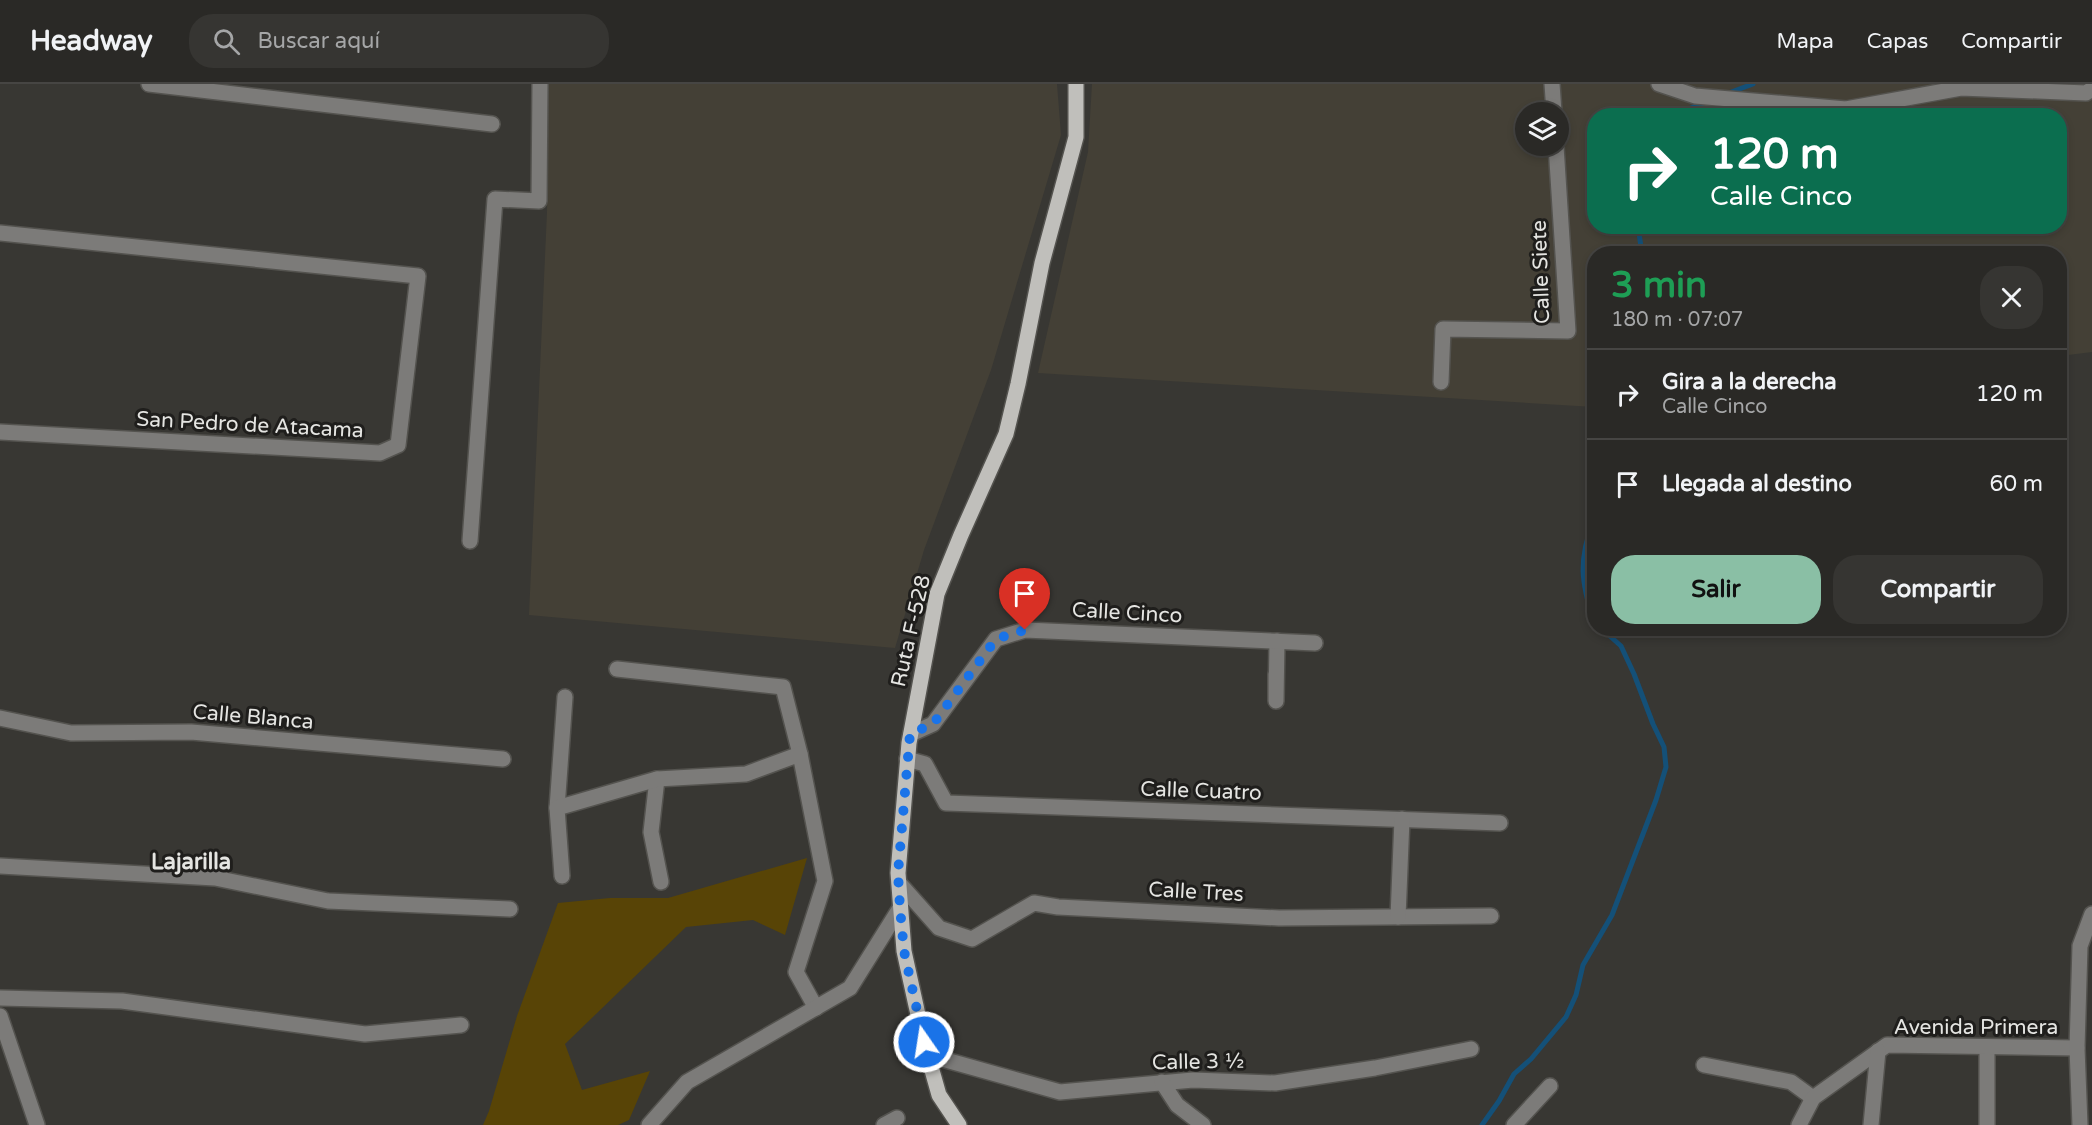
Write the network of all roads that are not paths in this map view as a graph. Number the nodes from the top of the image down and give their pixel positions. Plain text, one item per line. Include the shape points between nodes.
1 (149, 84) edge
2 (540, 84) edge
3 (1076, 84) edge
4 (1552, 84) edge
5 (1659, 84) edge
6 (2092, 89) edge
7 (1553, 102) edge
8 (1834, 108) edge
9 (1851, 108) edge
10 (492, 124) dead end
11 (1557, 156) edge
12 (0, 233) edge
13 (1441, 382) dead end
14 (0, 432) edge
15 (470, 542) dead end
16 (1277, 641) junction
17 (1315, 643) dead end
18 (617, 669) dead end
19 (1276, 674) dead end
20 (565, 697) dead end
21 (0, 718) edge
22 (910, 734) junction
23 (800, 754) junction
24 (503, 759) dead end
25 (908, 759) junction
26 (657, 779) junction
27 (557, 808) junction
28 (1402, 819) junction
29 (1500, 823) dead end
30 (0, 866) edge
31 (562, 876) dead end
32 (661, 882) dead end
33 (899, 883) junction
34 (900, 908) junction
35 (510, 909) dead end
36 (2092, 914) edge
37 (1491, 916) dead end
38 (1398, 917) junction
39 (0, 998) edge
40 (816, 1008) junction
41 (0, 1016) edge
42 (461, 1026) dead end
43 (1987, 1047) junction
44 (2077, 1048) junction
45 (1471, 1049) dead end
46 (1878, 1051) junction
47 (928, 1055) junction
48 (1704, 1065) dead end
49 (1162, 1082) junction
50 (1550, 1086) dead end
51 (1813, 1098) junction
52 (957, 1124) edge
53 (37, 1125) edge
54 (649, 1125) edge
55 (1203, 1125) edge
56 (1514, 1125) edge
57 (1799, 1125) edge
58 (1871, 1125) edge
59 (1987, 1125) edge
60 (2080, 1125) edge

1 - 10 street
2 - 15 street via 539,201 495,199
3 - 22 main road, Ruta F-528 via 1077,137 1042,263 1006,434 938,594
4 - 7 street
5 - 8 street via 1695,96
6 - 9 street via 2086,93 1961,88
11 - 13 street, Calle Siete via 1568,331 1443,329
12 - 14 street, San Pedro de Atacama via 418,276 398,445 380,453
16 - 17 street, Calle Cinco
16 - 19 street via 1276,701
16 - 22 street, Calle Cinco via 1025,630 996,639 933,724
18 - 23 street via 783,687
20 - 27 street
21 - 24 street, Calle Blanca via 71,733 191,732
22 - 25 main road, Ruta F-528
23 - 26 street via 746,774
23 - 40 street via 825,881 796,972
25 - 28 street, Calle Cuatro via 925,764 946,803
25 - 33 main road, Ruta F-528
26 - 27 street
26 - 32 street via 651,832
27 - 31 street
28 - 29 street, Calle Cuatro
28 - 38 street
30 - 35 street via 215,878 328,901
33 - 34 main road, Ruta F-528
33 - 38 street, Calle Tres via 939,928 972,939 1034,903 1279,918
34 - 40 street via 850,988
34 - 47 main road, Ruta F-528 via 904,951
36 - 44 street via 2080,946
37 - 38 street, Calle Tres
39 - 42 street via 122,1000 365,1034
40 - 54 street via 687,1083
41 - 53 street
43 - 44 street, Avenida Primera
43 - 46 street, Avenida Primera via 1887,1045
43 - 59 street
44 - 60 street
45 - 49 street, Calle 3 ½ via 1275,1083
46 - 51 street, Avenida Primera
46 - 58 street
47 - 49 street, Calle 3 ½ via 1060,1092
47 - 52 main road, Ruta F-528 via 939,1095
48 - 51 street via 1791,1082
49 - 55 street via 1177,1105
50 - 56 street
51 - 57 street, Avenida Primera

